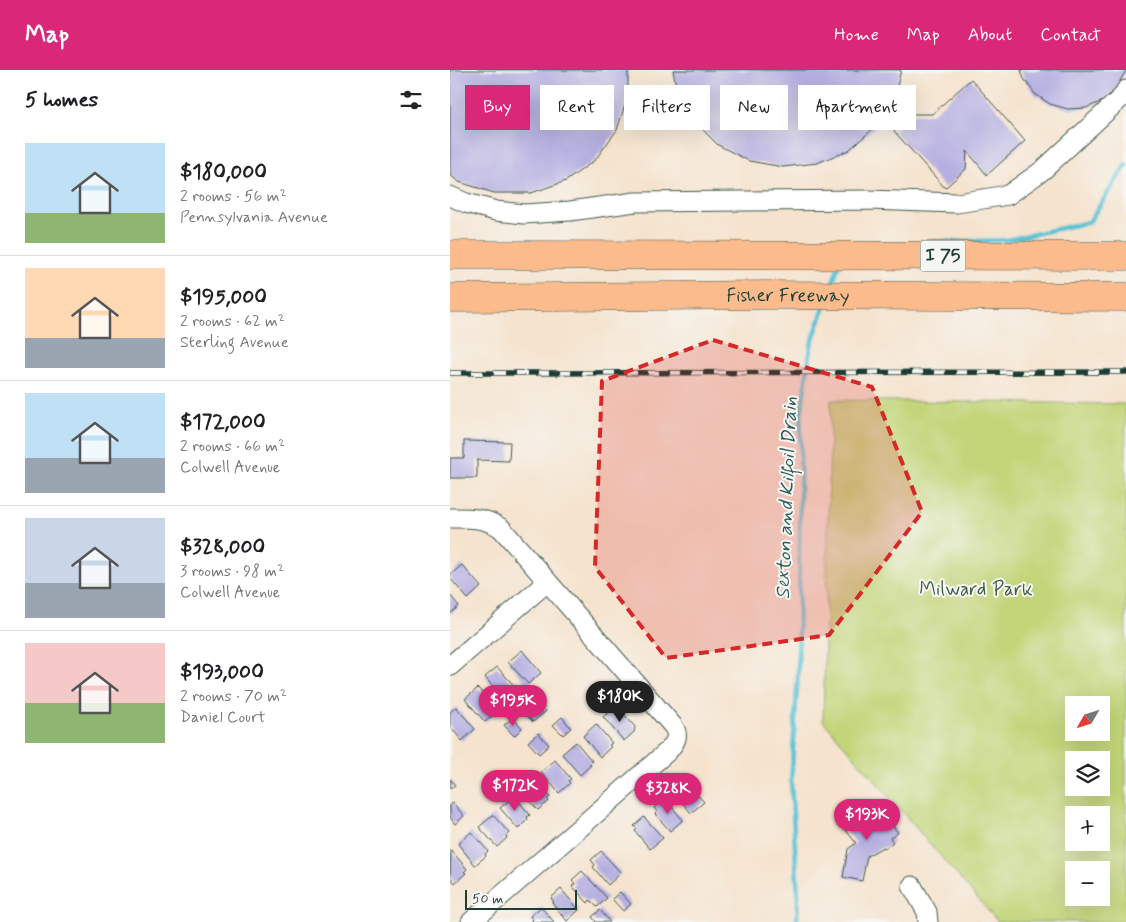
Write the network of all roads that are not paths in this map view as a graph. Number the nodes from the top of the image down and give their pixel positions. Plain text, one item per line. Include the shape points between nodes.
1 (1126, 90) edge
2 (450, 196) edge
3 (450, 256) edge
4 (1126, 256) edge
5 (450, 298) edge
6 (1126, 298) edge
7 (450, 518) edge
8 (547, 582) junction
9 (450, 666) edge
10 (912, 886) dead end
11 (472, 922) edge
12 (928, 922) edge

1 - 2 street via 1043,170 1008,195 957,203 868,200 634,202 524,214 496,212
3 - 4 highway, Fisher Freeway / I 75
5 - 6 highway, Fisher Freeway / I 75 via 769,295
7 - 8 street via 490,521 500,528
8 - 9 street
8 - 11 street via 673,726 676,742
10 - 12 street via 927,912

